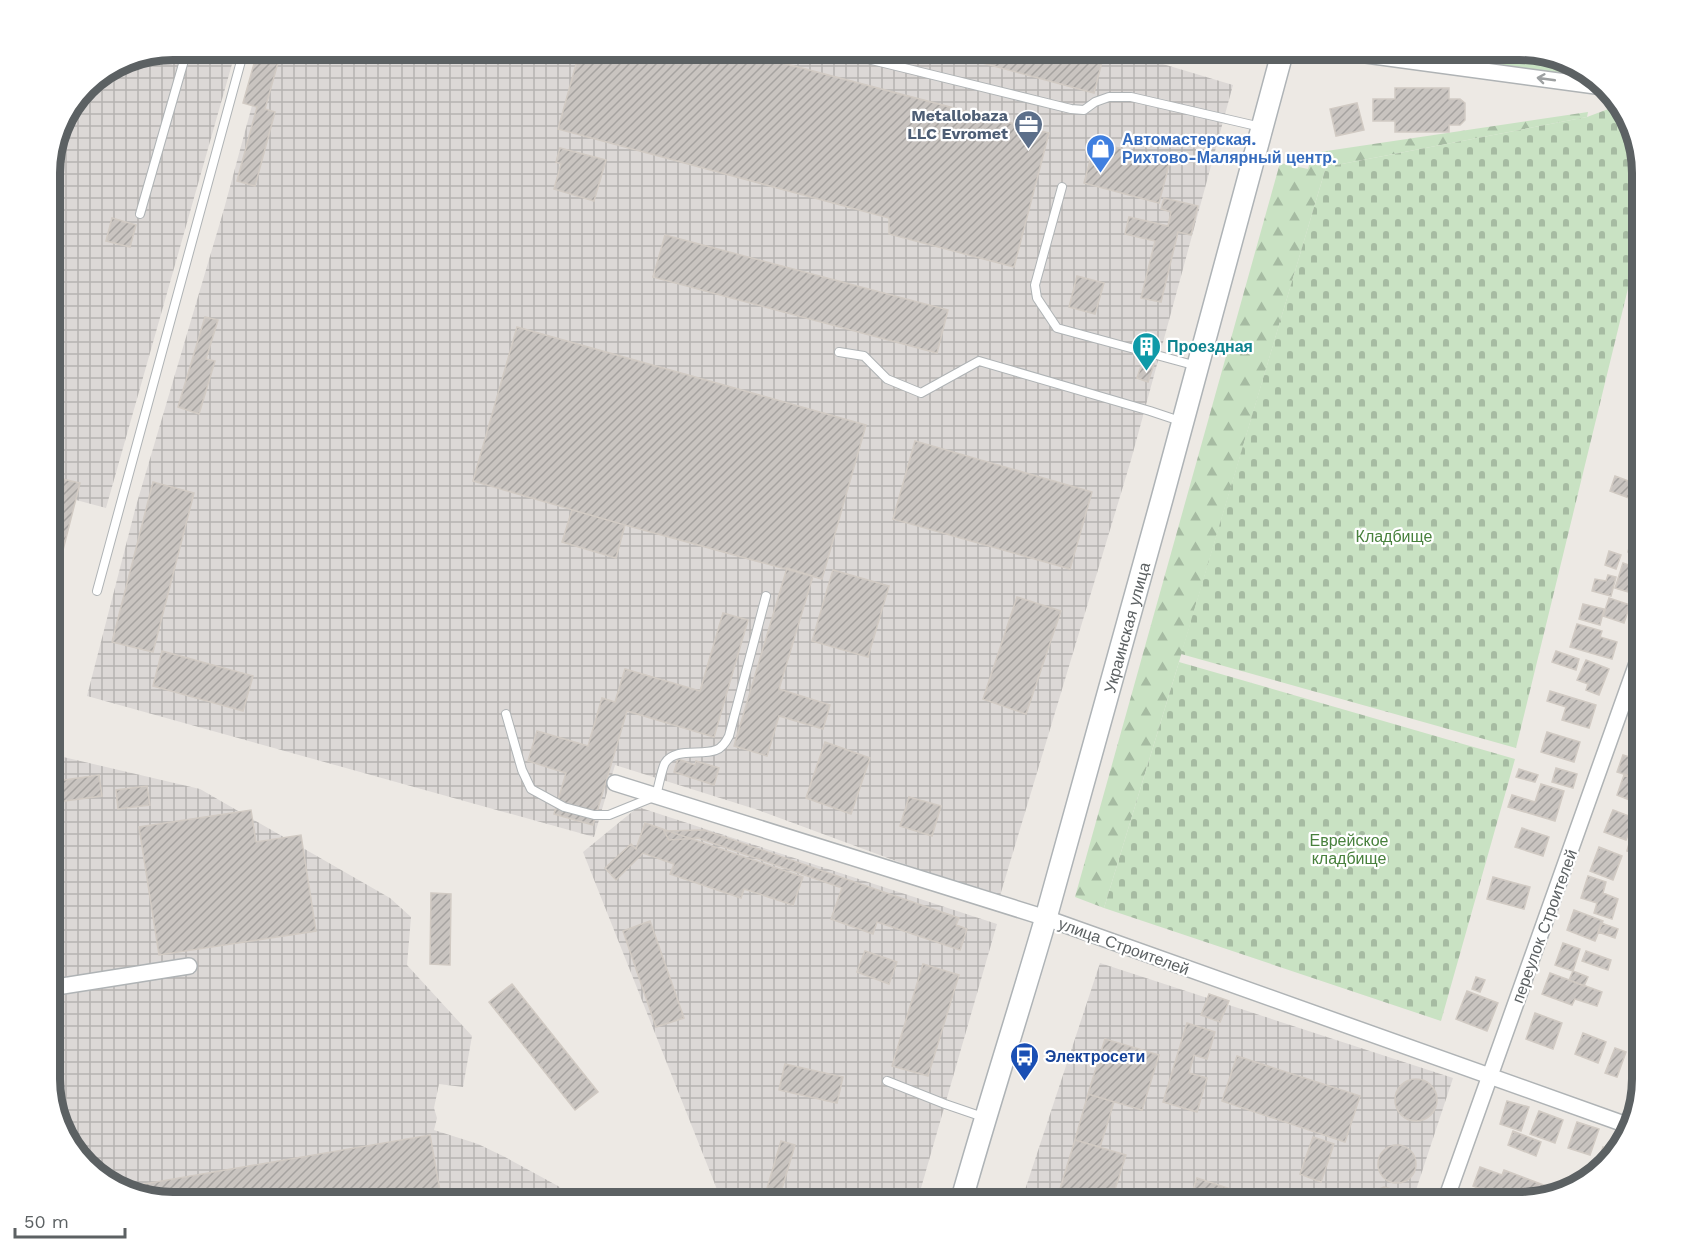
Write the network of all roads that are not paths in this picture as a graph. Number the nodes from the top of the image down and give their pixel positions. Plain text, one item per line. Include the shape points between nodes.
1 (184, 60) edge
2 (241, 60) edge
3 (872, 60) edge
4 (1280, 60) edge
5 (1403, 60) edge
6 (1590, 85) edge
7 (1262, 127) junction
8 (1062, 187) dead end
9 (140, 214) dead end
10 (839, 351) dead end
11 (1199, 367) junction
12 (1184, 423) junction
13 (97, 591) dead end
14 (766, 596) dead end
15 (1632, 677) edge
16 (506, 714) dead end
17 (615, 783) dead end
18 (656, 796) junction
19 (1046, 918) junction
20 (189, 966) dead end
21 (60, 986) edge
22 (1491, 1076) junction
23 (887, 1081) dead end
24 (985, 1117) junction
25 (1622, 1123) edge
26 (964, 1192) edge
27 (1449, 1192) edge

1 - 9 lane
2 - 13 lane
3 - 7 lane via 1071,109 1083,110 1108,97 1131,97
4 - 7 street, Украинская улица
6 -> 5 street
7 - 11 street, Украинская улица
8 - 11 lane via 1035,285 1036,298 1057,328
10 - 12 lane via 864,356 887,379 921,393 980,361
11 - 12 street, Украинская улица
12 - 19 street, Украинская улица
14 - 18 lane via 729,736 717,750 673,756 665,763
15 - 22 street, переулок Строителей
16 - 18 lane via 531,789 564,807 594,815 609,815
17 - 18 street, улица Строителей
18 - 19 street, улица Строителей
19 - 22 street, улица Строителей
19 - 24 street, Украинская улица
20 - 21 street
22 - 25 street, улица Строителей
22 - 27 street, переулок Строителей
23 - 24 lane
24 - 26 street, Украинская улица

